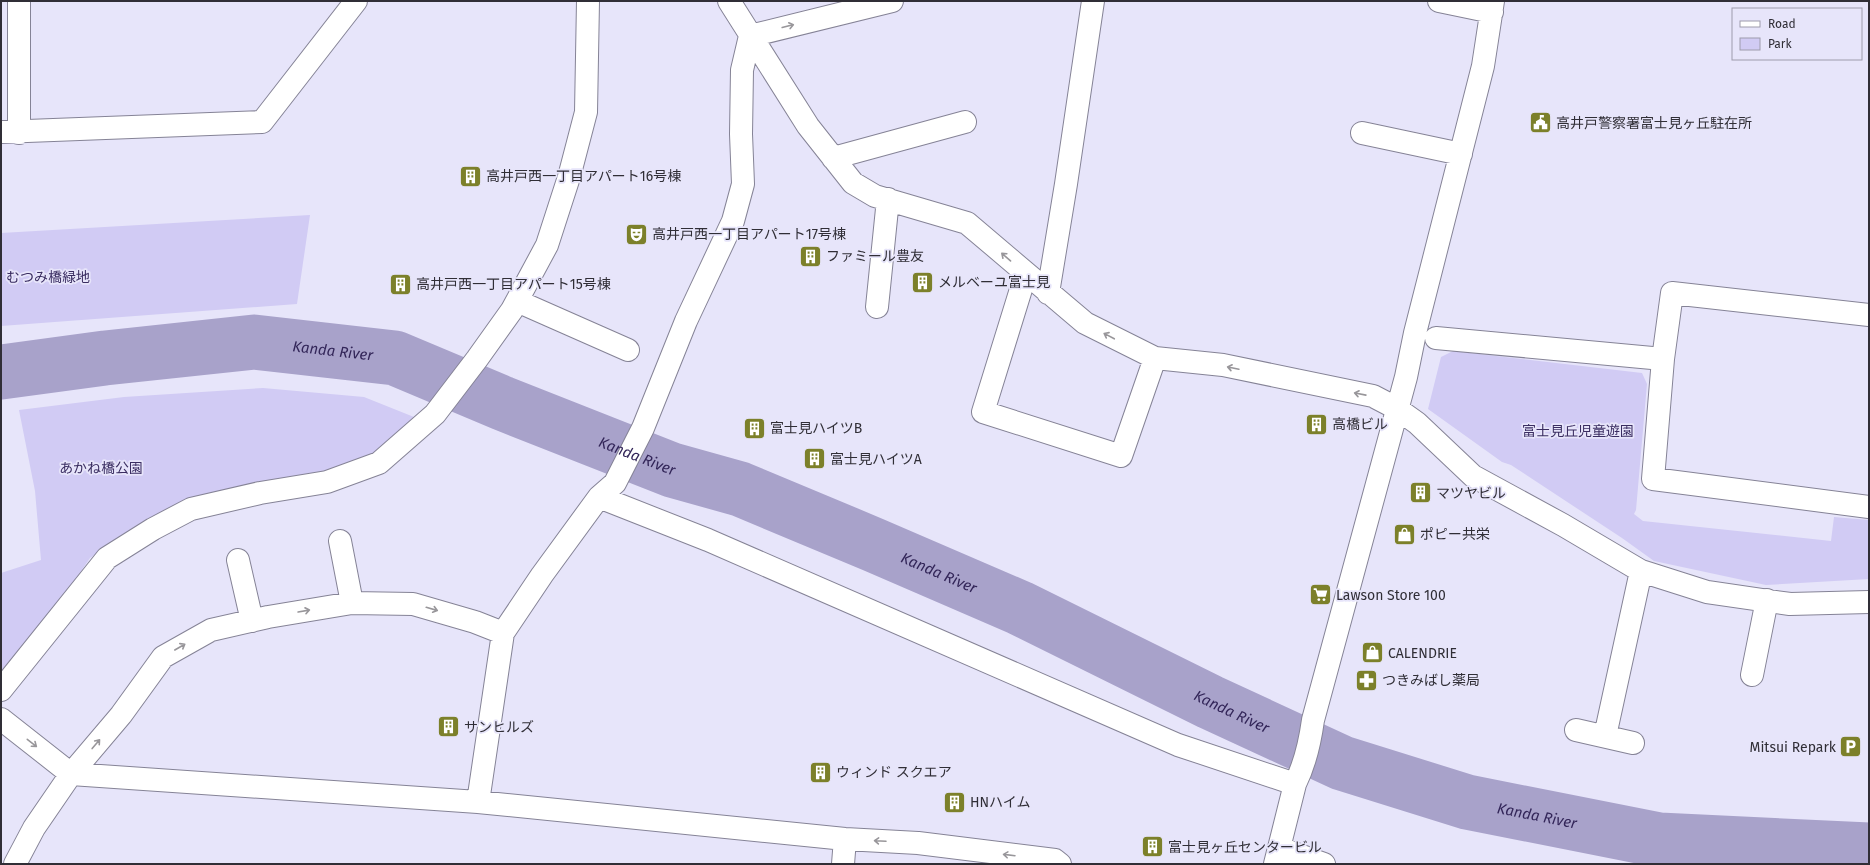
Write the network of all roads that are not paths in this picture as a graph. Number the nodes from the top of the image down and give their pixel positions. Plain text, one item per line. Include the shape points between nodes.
1 (19, 1) edge
2 (356, 1) edge
3 (588, 1) edge
4 (729, 1) edge
5 (892, 1) edge
6 (1093, 1) edge
7 (1439, 1) edge
8 (1492, 6) edge
9 (750, 36) junction
10 (965, 122) dead end
11 (10, 132) edge
12 (1362, 133) dead end
13 (1461, 154) junction
14 (833, 158) junction
15 (888, 199) junction
16 (1026, 273) junction
17 (1048, 293) junction
18 (517, 301) junction
19 (877, 307) dead end
20 (1869, 315) edge
21 (1436, 338) dead end
22 (628, 350) dead end
23 (1155, 358) junction
24 (1663, 360) junction
25 (1396, 408) junction
26 (599, 497) junction
27 (1869, 506) edge
28 (340, 541) dead end
29 (238, 560) dead end
30 (1641, 571) junction
31 (1767, 600) junction
32 (1869, 602) edge
33 (352, 603) junction
34 (252, 621) junction
35 (503, 633) junction
36 (1752, 675) dead end
37 (1, 690) edge
38 (1, 719) edge
39 (1576, 730) dead end
40 (1605, 736) junction
41 (1633, 743) dead end
42 (71, 774) junction
43 (1298, 778) junction
44 (478, 802) junction
45 (845, 839) junction
46 (1278, 856) edge
47 (15, 864) edge
48 (843, 864) edge
49 (1060, 864) edge
50 (1324, 864) edge

1 - 11 street
2 - 11 street via 262,122
3 - 18 street via 586,112 547,245
4 - 9 street
9 -> 5 street
6 - 17 street
7 - 8 street
8 - 13 street via 1483,66
9 - 14 street via 808,126
9 - 26 street via 742,70 743,184 734,221 686,321 643,428 615,483
10 - 14 street
12 - 13 street
13 - 25 street
14 - 15 street via 853,183 876,196
16 -> 15 street via 967,223
15 - 19 street
16 - 17 street
16 - 23 street via 983,412 1121,456
23 -> 17 street via 1085,323
18 - 22 street
18 - 37 street via 435,414 379,463 327,482 260,493 192,509 153,529 107,558
20 - 24 street via 1672,293
21 - 24 street
25 -> 23 street via 1373,396 1223,365
24 - 27 street via 1653,479
25 - 30 street via 1417,423 1473,476 1557,521
25 - 43 street via 1313,720 1312,734
26 - 35 street
26 - 43 street via 708,540 1178,745
28 - 33 street
29 - 34 street
30 - 31 street via 1707,592
30 - 40 street
31 - 32 street via 1790,604
31 - 36 street
34 -> 33 street
33 -> 35 street via 413,604
42 -> 34 street via 121,715 163,657 211,630
35 - 44 street
38 -> 42 street
39 - 40 street
40 - 41 street
42 - 44 street
42 - 47 street via 34,828
43 - 46 street
44 - 45 street
45 - 48 street
49 -> 45 street via 1055,860 918,843
46 - 50 street

